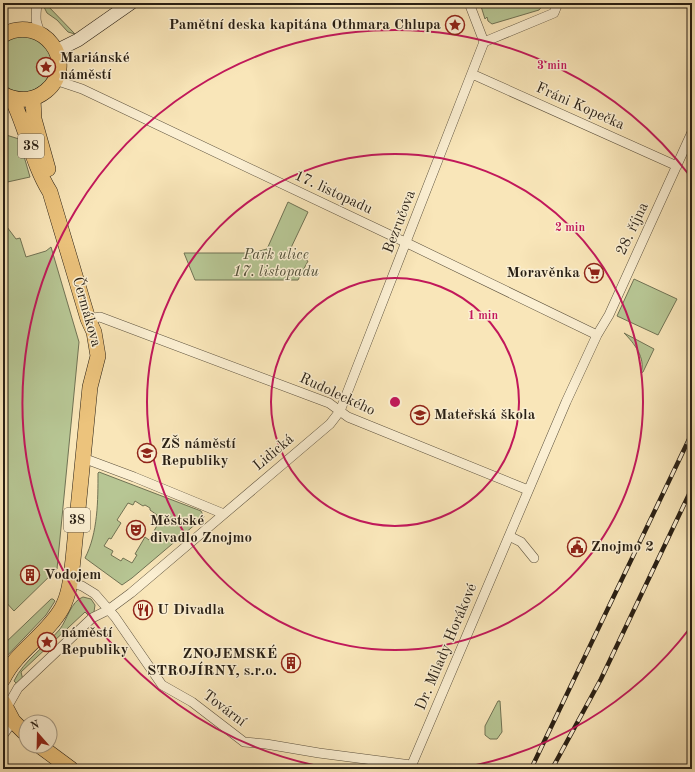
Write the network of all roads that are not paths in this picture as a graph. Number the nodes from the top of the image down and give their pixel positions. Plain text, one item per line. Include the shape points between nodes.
1 (37, 3) edge
2 (131, 3) edge
3 (469, 3) edge
4 (558, 3) edge
5 (5, 29) edge
6 (43, 35) junction
7 (484, 42) junction
8 (56, 51) junction
9 (472, 74) junction
10 (55, 80) junction
11 (8, 96) edge
12 (33, 98) junction
13 (692, 132) edge
14 (677, 166) junction
15 (50, 192) junction
16 (407, 243) junction
17 (88, 319) junction
18 (597, 335) junction
19 (340, 411) junction
20 (83, 458) junction
21 (528, 490) junction
22 (224, 514) junction
23 (509, 536) junction
24 (534, 558) dead end
25 (70, 582) junction
26 (108, 610) junction
27 (3, 679) edge
28 (7, 711) edge
29 (18, 724) edge
30 (3, 735) edge
31 (51, 754) edge
32 (411, 767) edge
33 (71, 769) edge

1 - 6 street via 37,28
2 - 8 main road via 78,40
3 - 7 street
4 - 7 street via 554,13
5 - 6 main road via 23,29
6 - 8 main road
7 - 9 street, Bezručova
8 - 10 main road via 58,63
9 - 14 street, Fráni Kopečka
9 - 16 street, Bezručova
10 - 12 main road via 48,90
10 - 16 street, 17. listopadu via 82,89
11 - 12 main road
11 - 15 main road, Čermákova / 38 via 21,117 41,177
12 - 15 main road, Čermákova / 38 via 34,119 51,179
13 - 14 street, 28. října
14 - 18 street, 28. října via 609,315
15 - 17 main road, Čermákova / 38
16 - 18 street, 17. listopadu
16 - 19 street, Bezručova
17 - 19 street, Rudoleckého via 100,317 329,403
17 - 20 main road, 38 via 87,358 90,387
18 - 21 street, Dr. Milady Horákové
19 - 21 street, Rudoleckého via 348,417
19 - 22 street, Lidická via 330,424
20 - 22 street
20 - 25 main road, 38
21 - 23 street, Dr. Milady Horákové
22 - 26 street
23 - 24 street via 521,542
23 - 32 street, Dr. Milady Horákové
25 - 26 street via 95,594
25 - 27 main road, 38 via 62,607 55,618 17,659
26 - 28 street via 92,618 20,687
26 - 32 street, Tovární via 162,685 192,702 244,742
28 - 29 main road
28 - 30 street
31 - 33 main road

